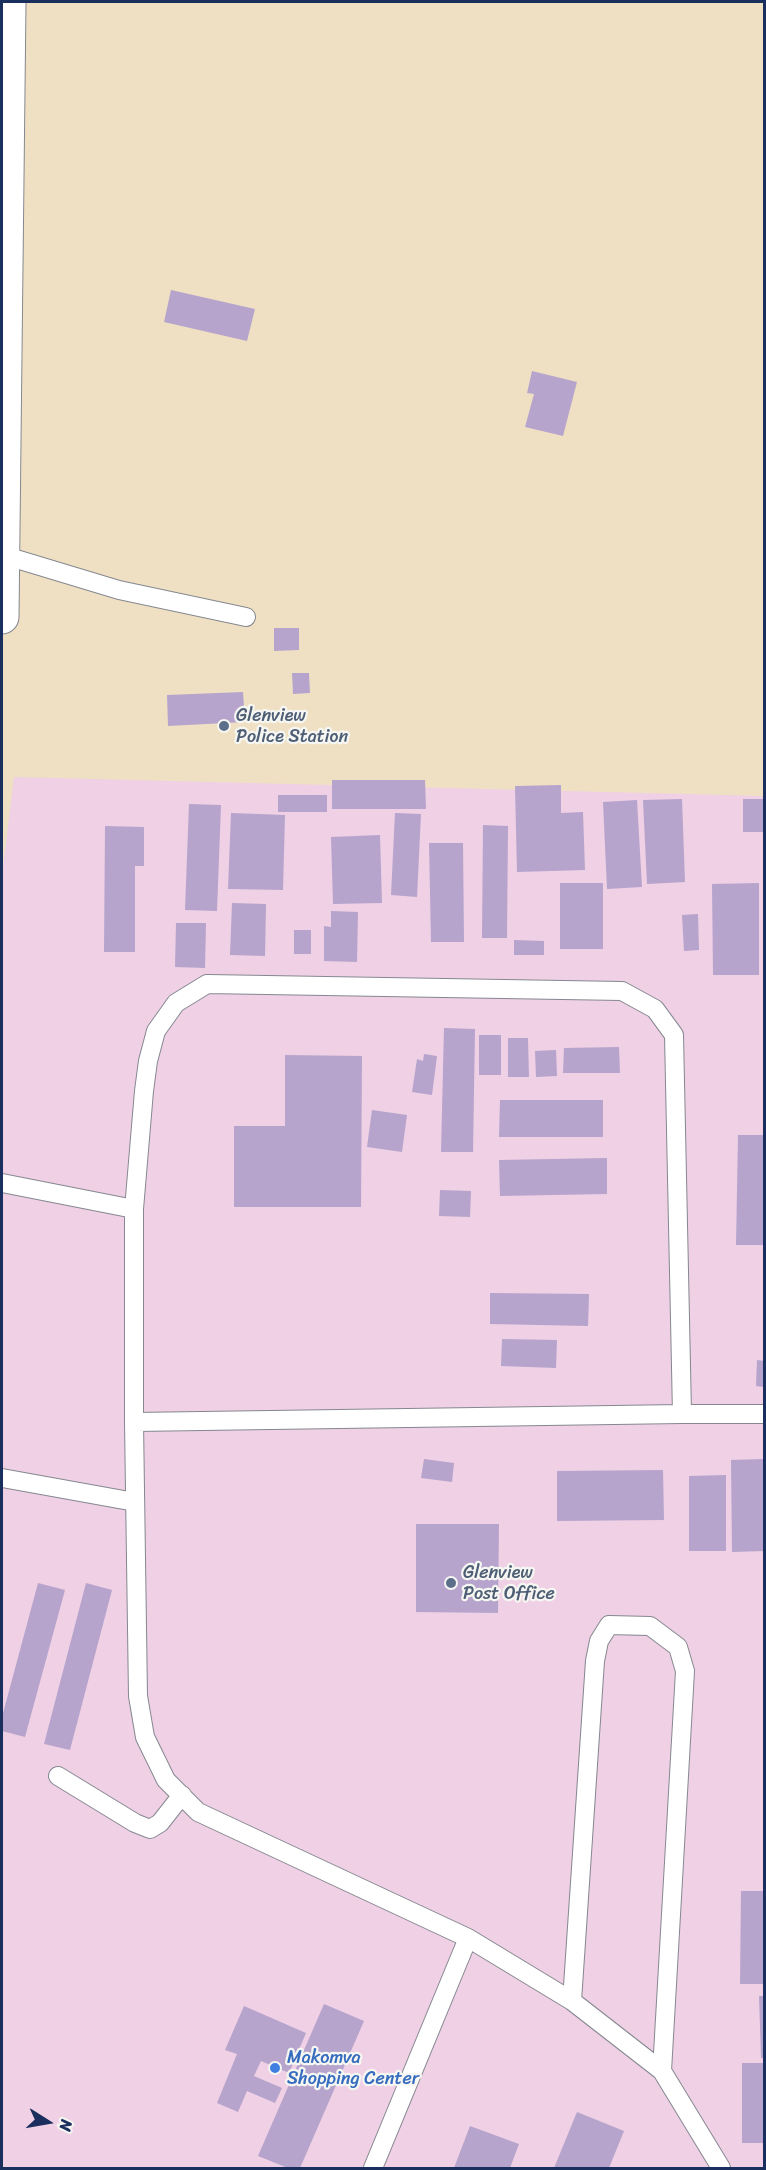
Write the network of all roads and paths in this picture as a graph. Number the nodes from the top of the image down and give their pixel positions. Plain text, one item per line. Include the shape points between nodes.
1 (9, 2) edge
2 (3, 555) junction
3 (2, 617) edge
4 (246, 617) dead end
5 (2, 1183) edge
6 (134, 1209) junction
7 (682, 1414) junction
8 (765, 1414) edge
9 (134, 1422) junction
10 (2, 1478) edge
11 (135, 1502) junction
12 (58, 1776) dead end
13 (182, 1795) junction
14 (468, 1938) junction
15 (572, 2001) junction
16 (662, 2071) junction
17 (373, 2169) edge
18 (721, 2169) edge

1 - 2 street
2 - 3 street
2 - 4 lane via 120,590
5 - 6 lane
6 - 7 lane via 144,1091 156,1031 176,1003 207,984 622,991 655,1009 674,1035
6 - 9 lane
7 - 8 lane
7 - 9 lane
9 - 11 lane
10 - 11 lane
11 - 13 lane via 138,1696 145,1737 166,1780
12 - 13 lane via 150,1829 160,1823
13 - 14 lane via 198,1812 217,1822
14 - 15 lane
14 - 17 lane
15 - 16 lane
15 - 16 lane via 595,1660 599,1641 609,1625 650,1626 678,1647 685,1671
16 - 18 lane

